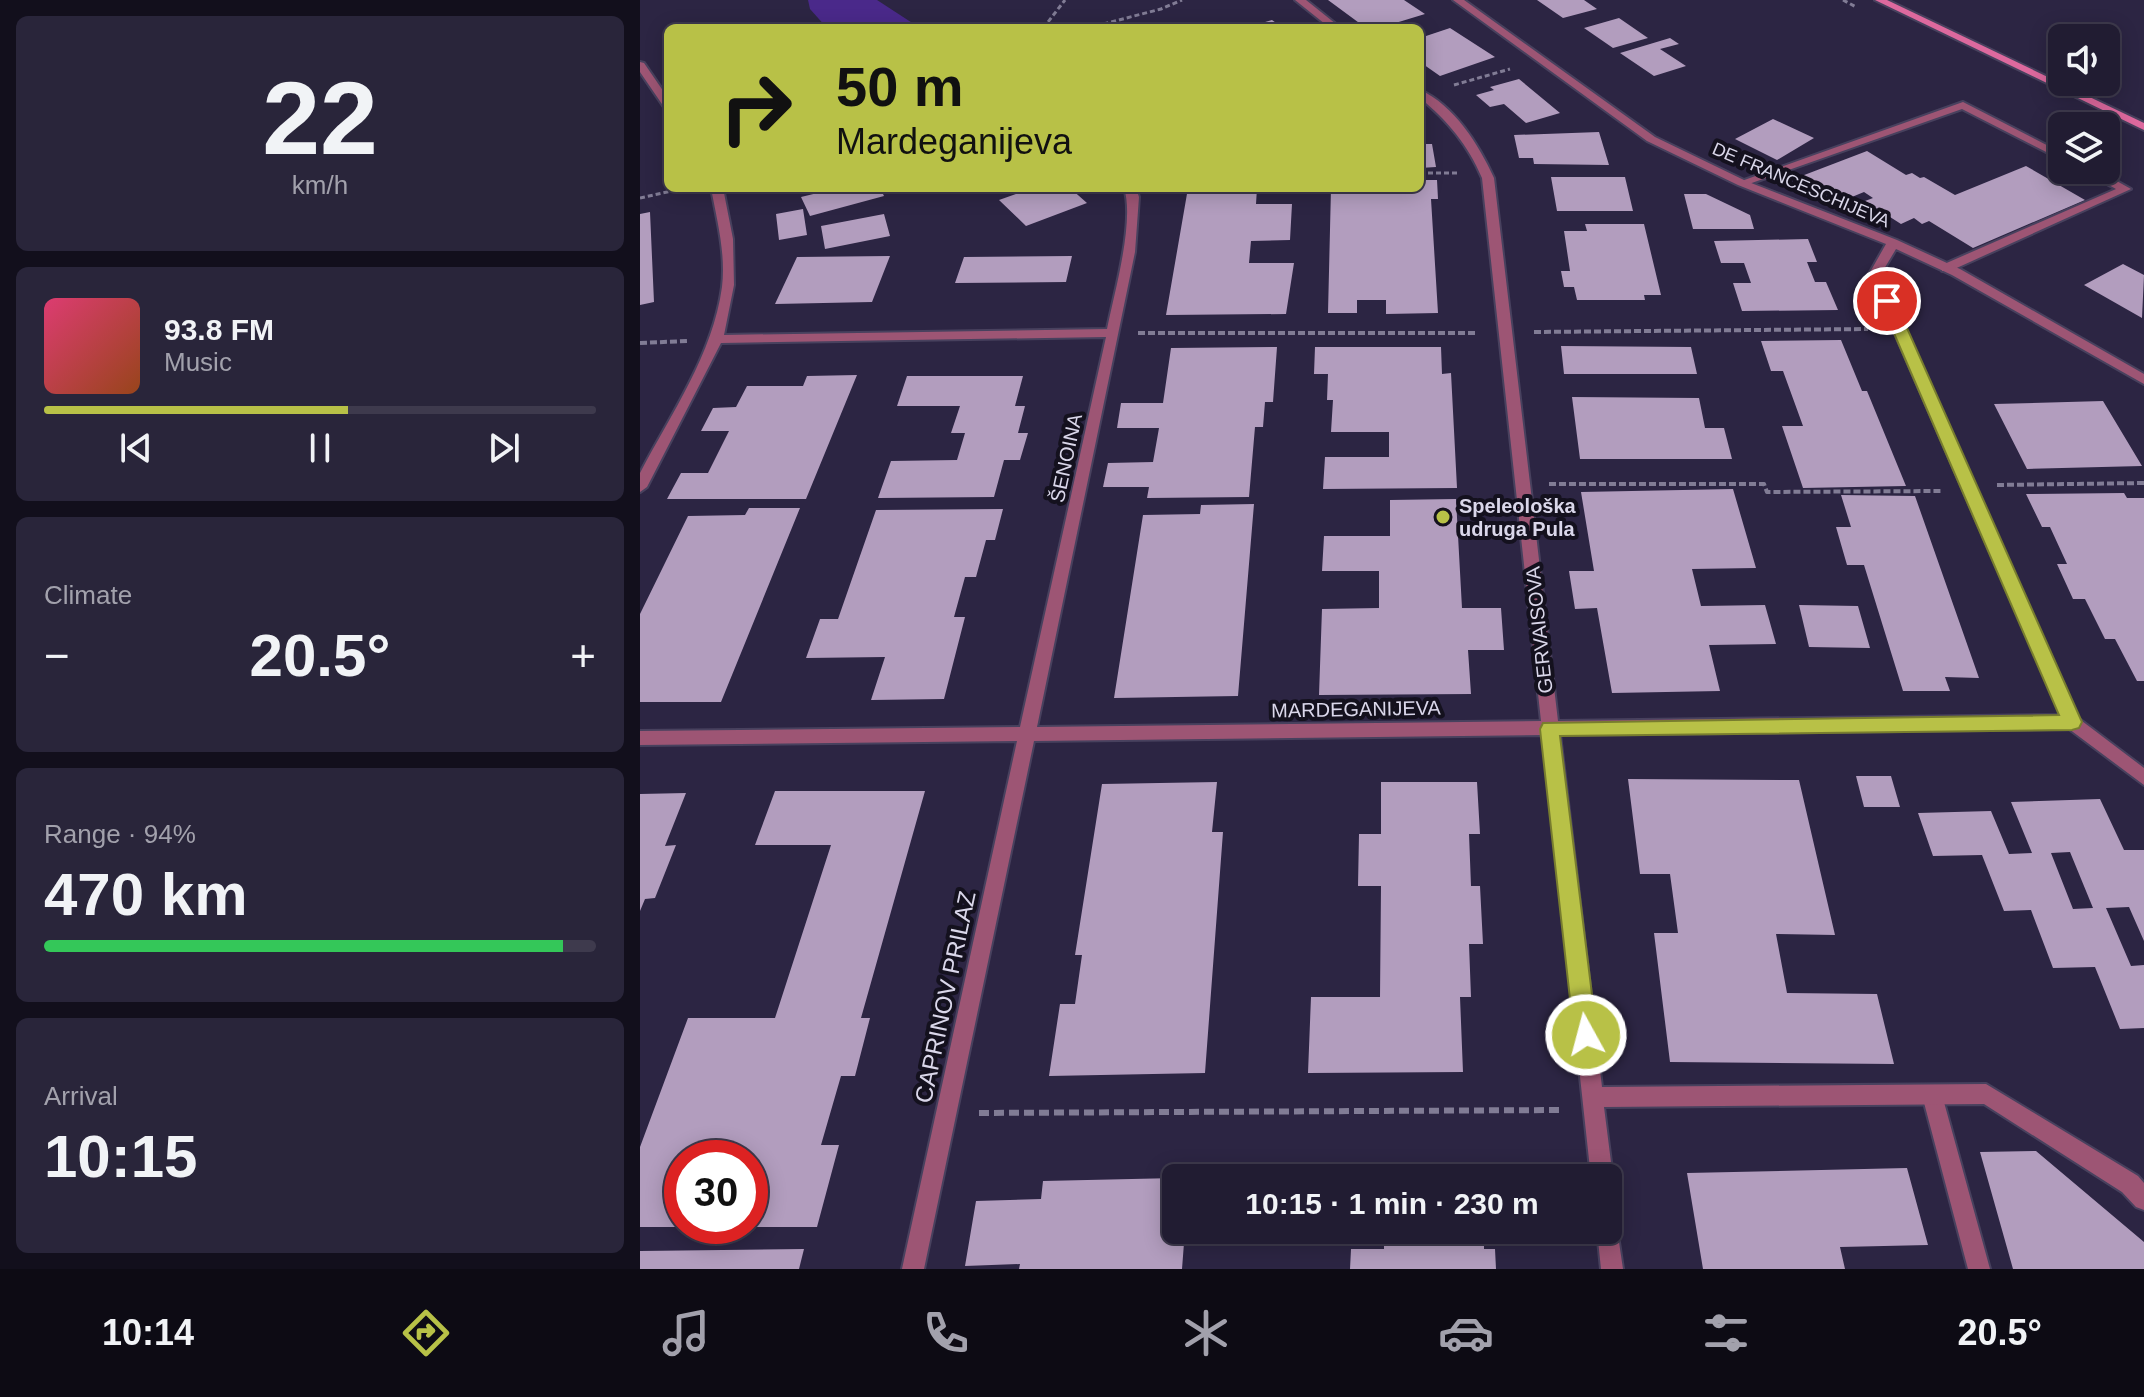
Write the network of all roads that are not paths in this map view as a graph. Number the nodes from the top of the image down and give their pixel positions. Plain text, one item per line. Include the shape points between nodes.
1 (1300, 0) edge
2 (1458, 0) edge
3 (1880, 0) edge
4 (1331, 24) edge
5 (640, 65) edge
6 (1424, 96) edge
7 (664, 99) edge
8 (2144, 127) edge
9 (2048, 150) edge
10 (1742, 183) junction
11 (2115, 184) edge
12 (718, 192) edge
13 (1131, 192) edge
14 (1893, 243) junction
15 (1946, 268) junction
16 (1113, 333) junction
17 (717, 339) junction
18 (2144, 380) edge
19 (640, 487) edge
20 (2072, 722) junction
21 (1550, 729) junction
22 (1028, 735) junction
23 (640, 738) edge
24 (2144, 778) edge
25 (1932, 1095) junction
26 (1594, 1103) junction
27 (1601, 1164) edge
28 (2144, 1199) edge
29 (1609, 1244) edge
30 (913, 1269) edge
31 (1612, 1269) edge
32 (1979, 1269) edge

1 - 4 street
2 - 10 street, DE FRANCESCHIJEVA via 1651,139
3 - 8 main road
5 - 7 street
6 - 21 street, GERVAISOVA via 1471,142 1488,178
9 - 10 street via 1963,105
10 - 14 street, DE FRANCESCHIJEVA
11 - 15 street via 2125,189
12 - 17 street via 727,239 728,285
13 - 16 street, ŠENOINA via 1129,252
14 - 15 street, DE FRANCESCHIJEVA
14 - 20 street via 1875,274
15 - 18 street, DE FRANCESCHIJEVA
16 - 17 street
16 - 22 street, ŠENOINA
17 - 19 street
20 - 21 street, MARDEGANIJEVA
20 - 24 street
21 - 22 street, MARDEGANIJEVA
21 - 26 street, GERVAISOVA
22 - 23 street, MARDEGANIJEVA
22 - 30 street, CAPRINOV PRILAZ
25 - 26 street
25 - 28 street via 1986,1094 2130,1184
25 - 32 street
26 - 27 street, GERVAISOVA
29 - 31 street

